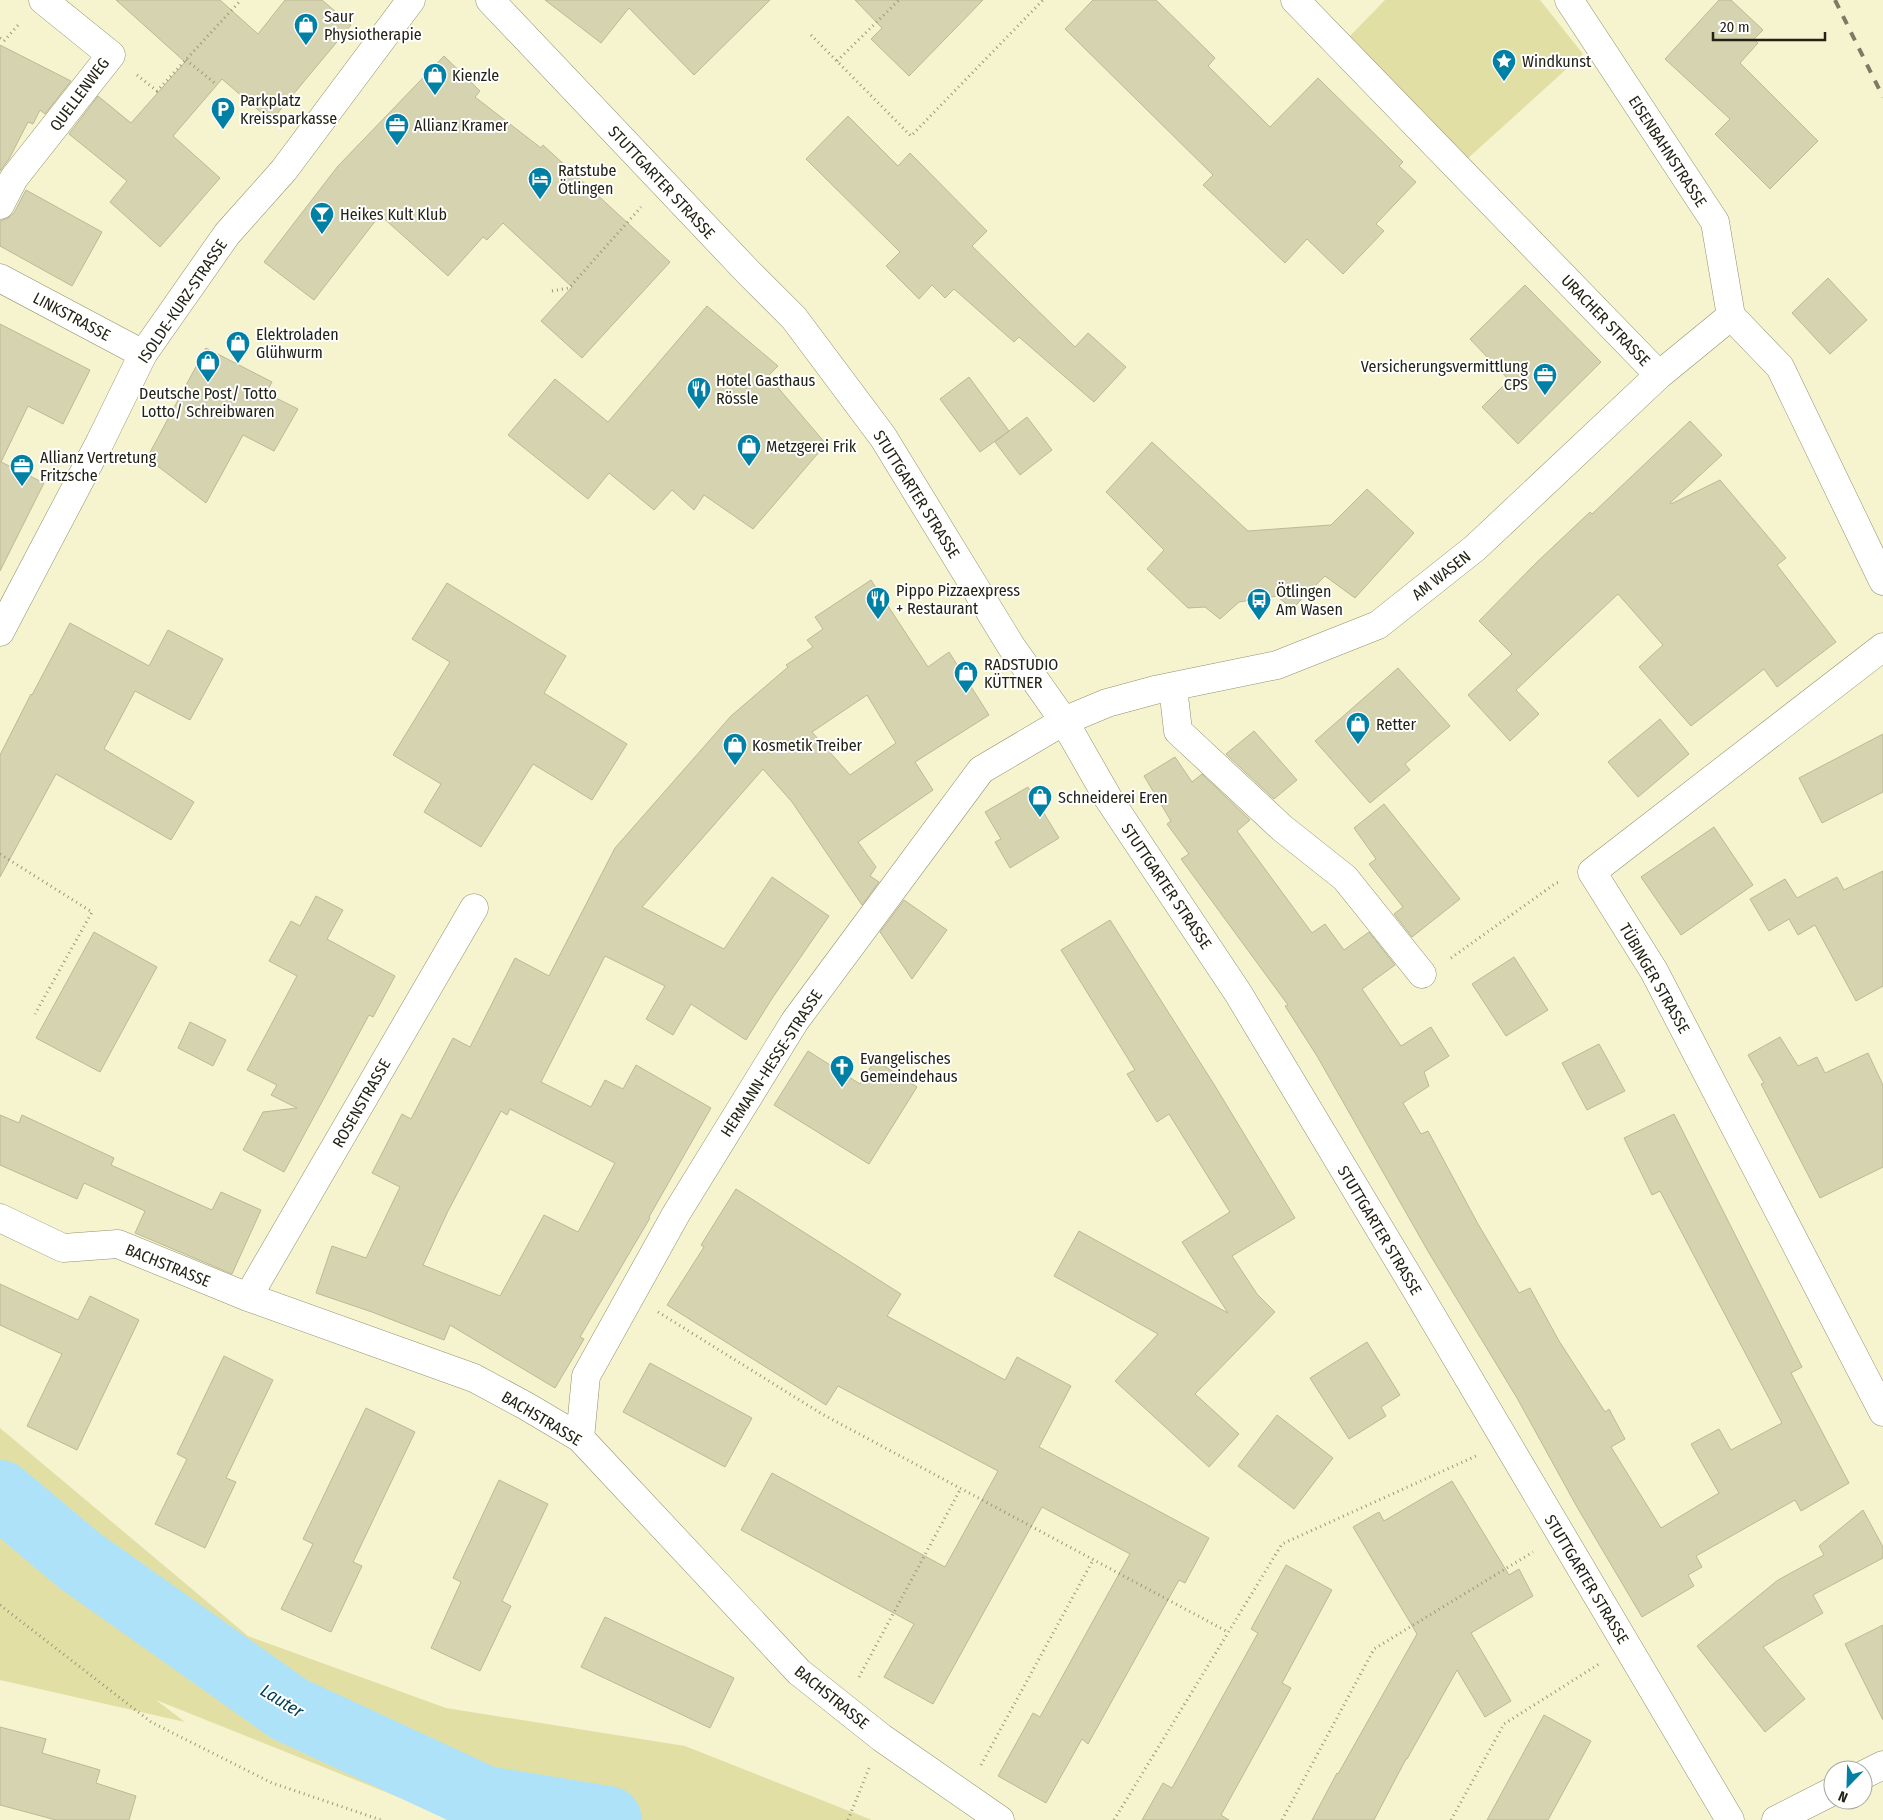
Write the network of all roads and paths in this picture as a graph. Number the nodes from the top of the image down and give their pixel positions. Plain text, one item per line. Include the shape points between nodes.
1 (42, 0) edge
2 (241, 0) edge
3 (412, 0) edge
4 (490, 0) edge
5 (899, 0) edge
6 (1043, 0) edge
7 (1294, 0) edge
8 (1569, 0) edge
9 (811, 35) dead end
10 (110, 55) junction
11 (186, 60) junction
12 (837, 62) junction
13 (216, 84) dead end
14 (663, 183) junction
15 (0, 205) edge
16 (0, 278) edge
17 (552, 291) dead end
18 (1731, 316) junction
19 (143, 354) junction
20 (1659, 375) junction
21 (1883, 581) edge
22 (0, 632) edge
23 (1883, 647) edge
24 (1173, 687) junction
25 (1064, 722) junction
26 (0, 854) edge
27 (1592, 872) junction
28 (474, 908) dead end
29 (1422, 974) joint
30 (36, 1014) dead end
31 (0, 1218) edge
32 (631, 1295) junction
33 (248, 1297) junction
34 (1883, 1412) edge
35 (580, 1438) junction
36 (1506, 1443) junction
37 (961, 1488) junction
38 (1562, 1535) junction
39 (1093, 1560) junction
40 (0, 1605) edge
41 (1228, 1632) junction
42 (1627, 1646) junction
43 (843, 1707) junction
44 (964, 1795) junction
45 (1823, 1796) edge
46 (854, 1806) dead end
47 (381, 1820) edge
48 (848, 1820) edge
49 (1000, 1820) edge
50 (1114, 1820) edge
51 (1282, 1820) edge
52 (1451, 1820) edge
53 (1730, 1820) edge
54 (1776, 1820) edge

1 - 10 street, QUELLENWEG
2 - 11 path
3 - 19 street, ISOLDE-KURZ-STRASSE via 284,170 227,234
4 - 14 street, STUTTGARTER STRASSE
5 - 12 path
6 - 12 path via 911,136
7 - 20 street, URACHER STRASSE
8 - 18 street, EISENBAHNSTRASSE via 1715,222
9 - 12 path
10 - 11 path via 158,91
10 - 15 street, QUELLENWEG via 14,178
11 - 13 path
14 - 17 path via 569,288
14 - 25 street, STUTTGARTER STRASSE via 800,326 883,437 1011,646
16 - 19 street, LINKSTRASSE
18 - 20 street, URACHER STRASSE
18 - 21 street via 1780,368
19 - 22 street, ISOLDE-KURZ-STRASSE
20 - 24 street, AM WASEN via 1475,548 1378,625 1277,665
23 - 27 street
24 - 25 street, AM WASEN via 1107,703
24 - 29 street via 1178,731 1282,828 1345,878
25 - 32 street, HERMANN-HESSE-STRASSE via 981,770 795,1021 676,1214
25 - 36 street, STUTTGARTER STRASSE via 1108,798 1243,1002
26 - 30 path via 92,912
27 - 29 path via 1556,883 1436,969
27 - 34 street, TÜBINGER STRASSE via 1654,971
28 - 33 street, ROSENSTRASSE
31 - 33 street, BACHSTRASSE via 63,1248 118,1244
32 - 35 street, HERMANN-HESSE-STRASSE via 586,1376
32 - 37 path via 822,1414
33 - 35 street, BACHSTRASSE via 474,1378
35 - 43 street, BACHSTRASSE via 799,1672
36 - 38 street, STUTTGARTER STRASSE
36 - 41 path via 1282,1544
37 - 39 path
37 - 43 path
38 - 42 street, STUTTGARTER STRASSE
38 - 51 path via 1374,1649
39 - 41 path
39 - 44 path
40 - 47 path via 151,1722 272,1783
41 - 50 path
42 - 52 path via 1504,1724
42 - 53 street, STUTTGARTER STRASSE
43 - 44 street, BACHSTRASSE
44 - 49 street, BACHSTRASSE
45 - 54 street
46 - 48 path

